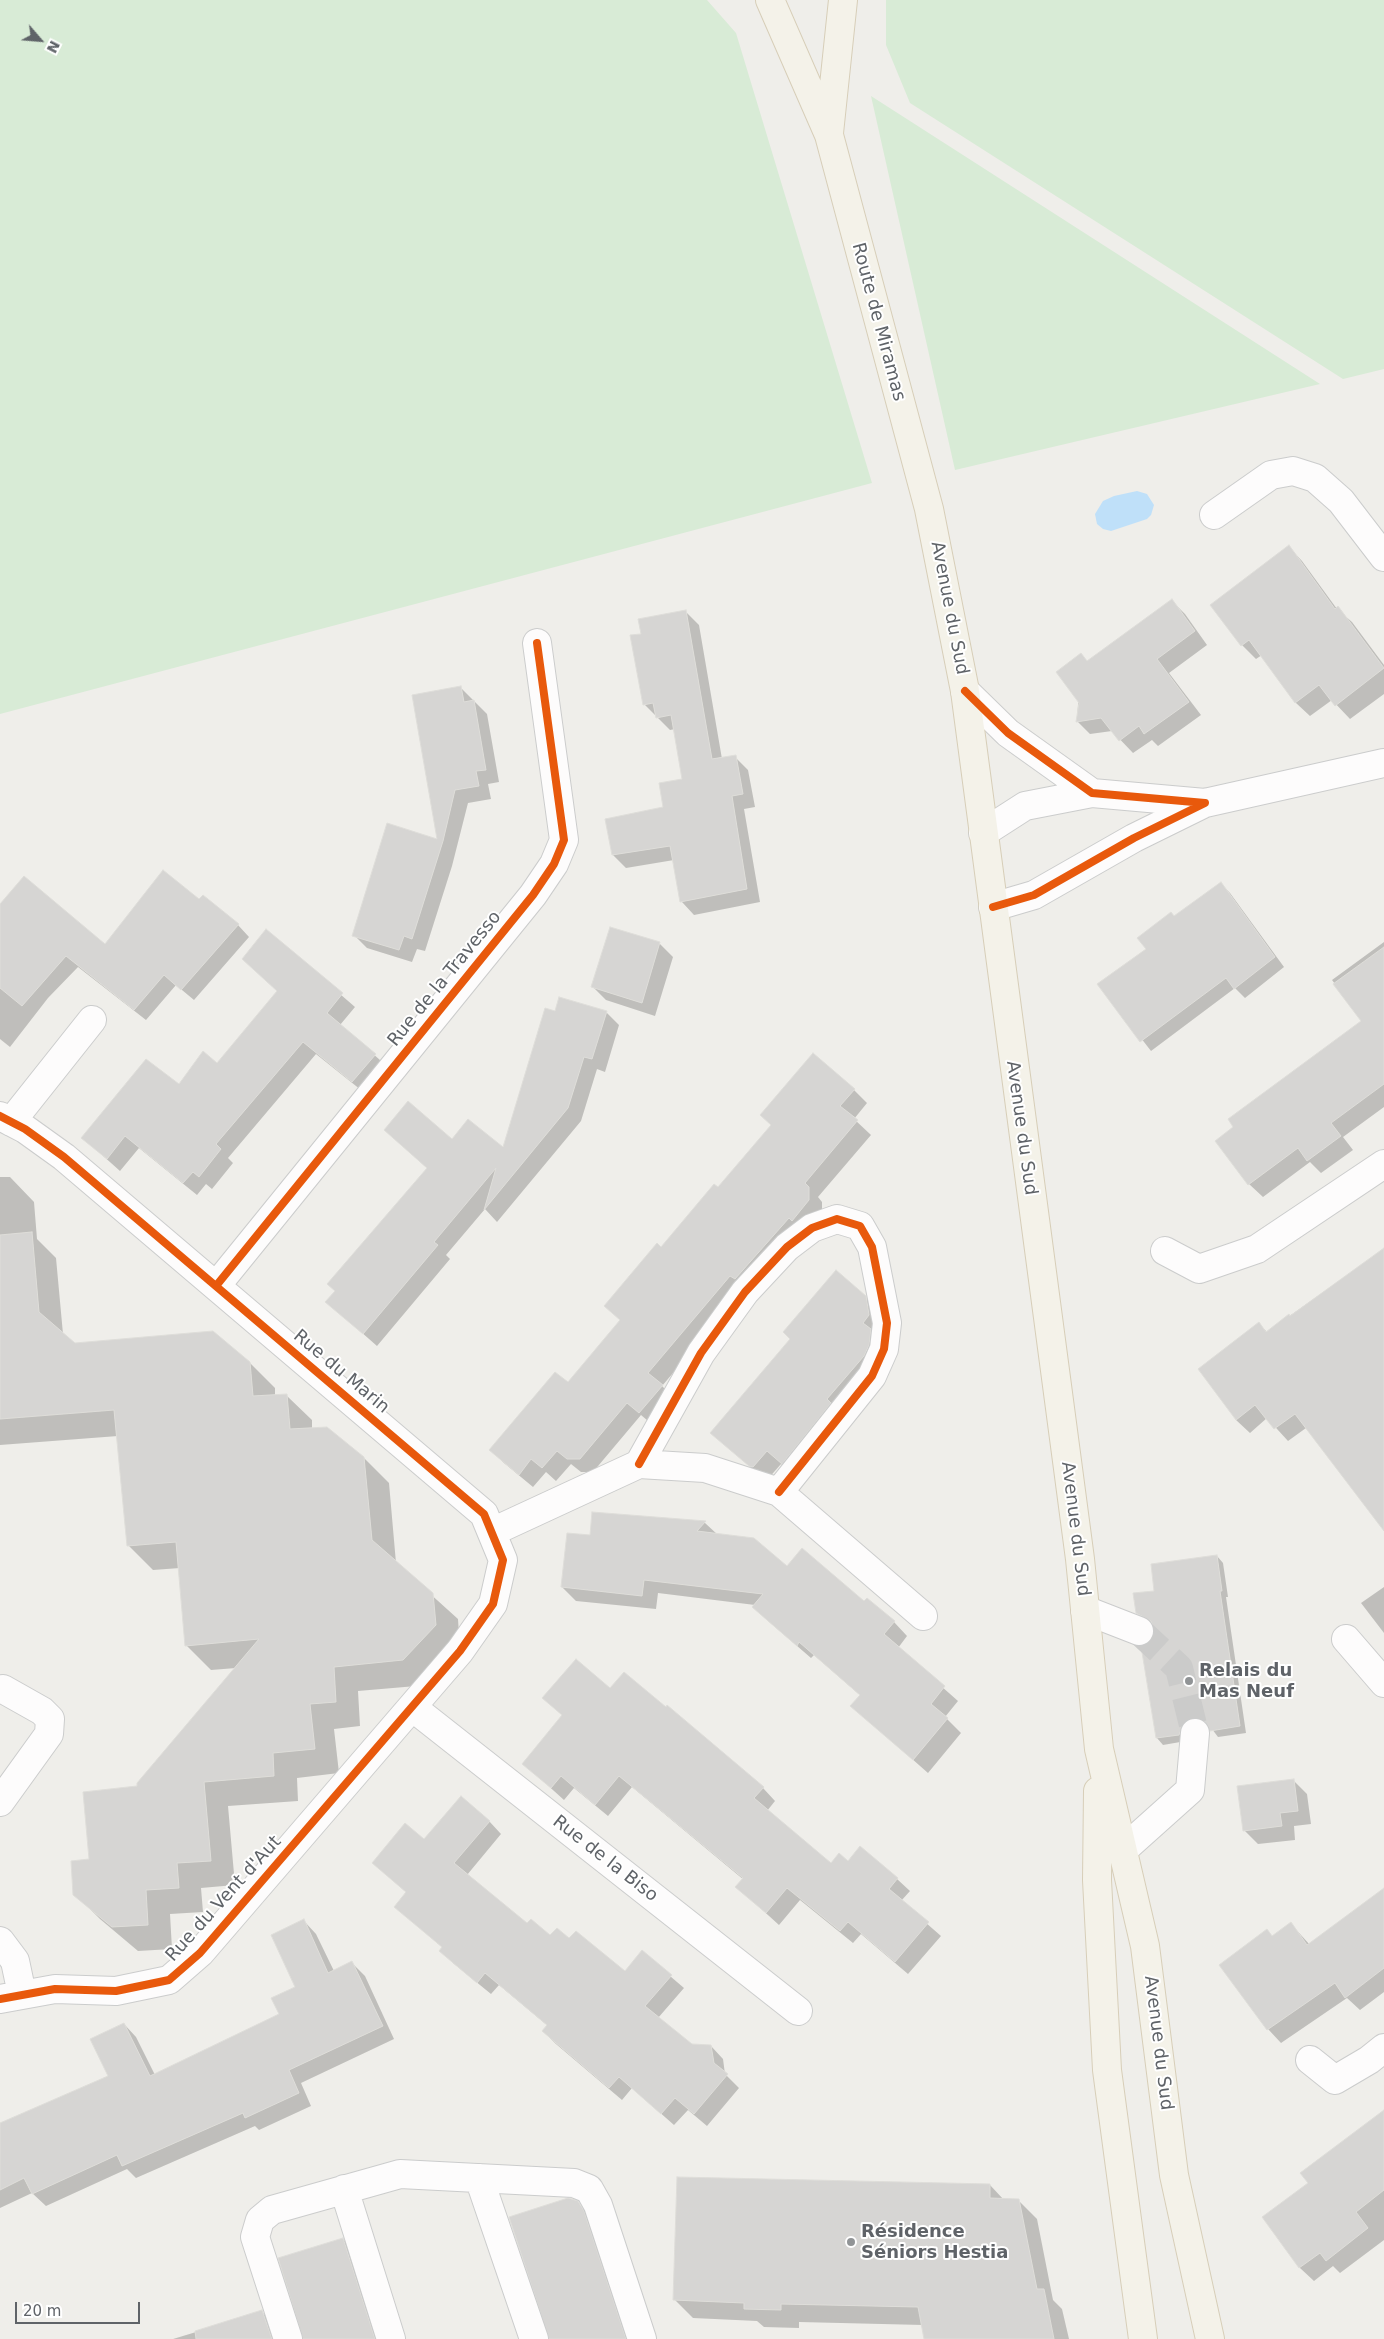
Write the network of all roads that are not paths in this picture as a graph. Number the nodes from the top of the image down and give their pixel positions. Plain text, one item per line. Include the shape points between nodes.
1 (770, 0) edge
2 (844, 0) edge
3 (829, 135) junction
4 (929, 509) joint
5 (1214, 515) dead end
6 (1384, 557) edge
7 (538, 643) dead end
8 (965, 692) junction
9 (1384, 763) edge
10 (1092, 793) junction
11 (1205, 803) junction
12 (982, 833) junction
13 (993, 907) junction
14 (92, 1020) dead end
15 (6, 1119) edge
16 (1384, 1164) edge
17 (1164, 1251) dead end
18 (216, 1286) junction
19 (639, 1464) junction
20 (779, 1492) junction
21 (492, 1532) junction
22 (1085, 1610) junction
23 (923, 1616) dead end
24 (1139, 1631) tunnel mouth
25 (1346, 1639) dead end
26 (1384, 1684) edge
27 (3, 1689) dead end
28 (412, 1707) junction
29 (1195, 1733) tunnel mouth
30 (1099, 1749) junction
31 (0, 1802) edge
32 (1123, 1850) junction
33 (0, 1941) edge
34 (11, 1997) edge
35 (798, 2011) dead end
36 (1384, 2048) edge
37 (1310, 2060) dead end
38 (479, 2178) junction
39 (344, 2189) junction
40 (288, 2339) edge
41 (392, 2339) edge
42 (534, 2339) edge
43 (642, 2339) edge
44 (1143, 2339) edge
45 (1210, 2339) edge

1 - 3 main road, Route de Miramas
2 - 3 main road, Route de Miramas
3 - 4 main road, Route de Miramas
4 - 8 main road, Avenue du Sud
5 - 6 street via 1272,475 1293,471 1315,478 1341,501
7 - 18 street, Rue de la Travesso via 564,840 554,864
8 - 10 street via 1008,733
8 - 12 main road, Avenue du Sud
9 - 11 street
10 - 11 street
10 - 12 street via 1025,806
11 - 13 street via 1134,838 1034,895
12 - 13 main road, Avenue du Sud
13 - 22 main road, Avenue du Sud
14 - 15 street
15 - 18 street, Rue du Marin via 64,1157
16 - 17 street via 1257,1249 1199,1268
18 - 21 street, Rue du Marin via 484,1514
19 - 20 street via 705,1468
19 - 20 street via 701,1352 744,1292 787,1247 812,1228 837,1219 860,1226 872,1247 887,1323 884,1349 872,1376
19 - 21 street
20 - 23 street
21 - 28 street, Rue du Marin via 503,1560 494,1604 460,1651
22 - 24 street
22 - 30 main road, Avenue du Sud
25 - 26 street
27 - 31 street via 50,1719 49,1734
28 - 34 street, Rue du Vent d'Aut via 200,1953 169,1980 116,1991 55,1990
28 - 35 street, Rue de la Biso
29 - 32 street via 1190,1790
30 - 32 main road, Avenue du Sud
30 - 44 main road, Avenue du Sud via 1097,1880 1107,2070
32 - 45 main road, Avenue du Sud via 1145,1946 1174,2174
33 - 34 street via 15,1960
36 - 37 street via 1335,2080
38 - 39 street via 400,2174
38 - 42 street
38 - 43 street via 574,2183 589,2189 598,2205
39 - 40 street via 272,2210 260,2220 256,2237
39 - 41 street

